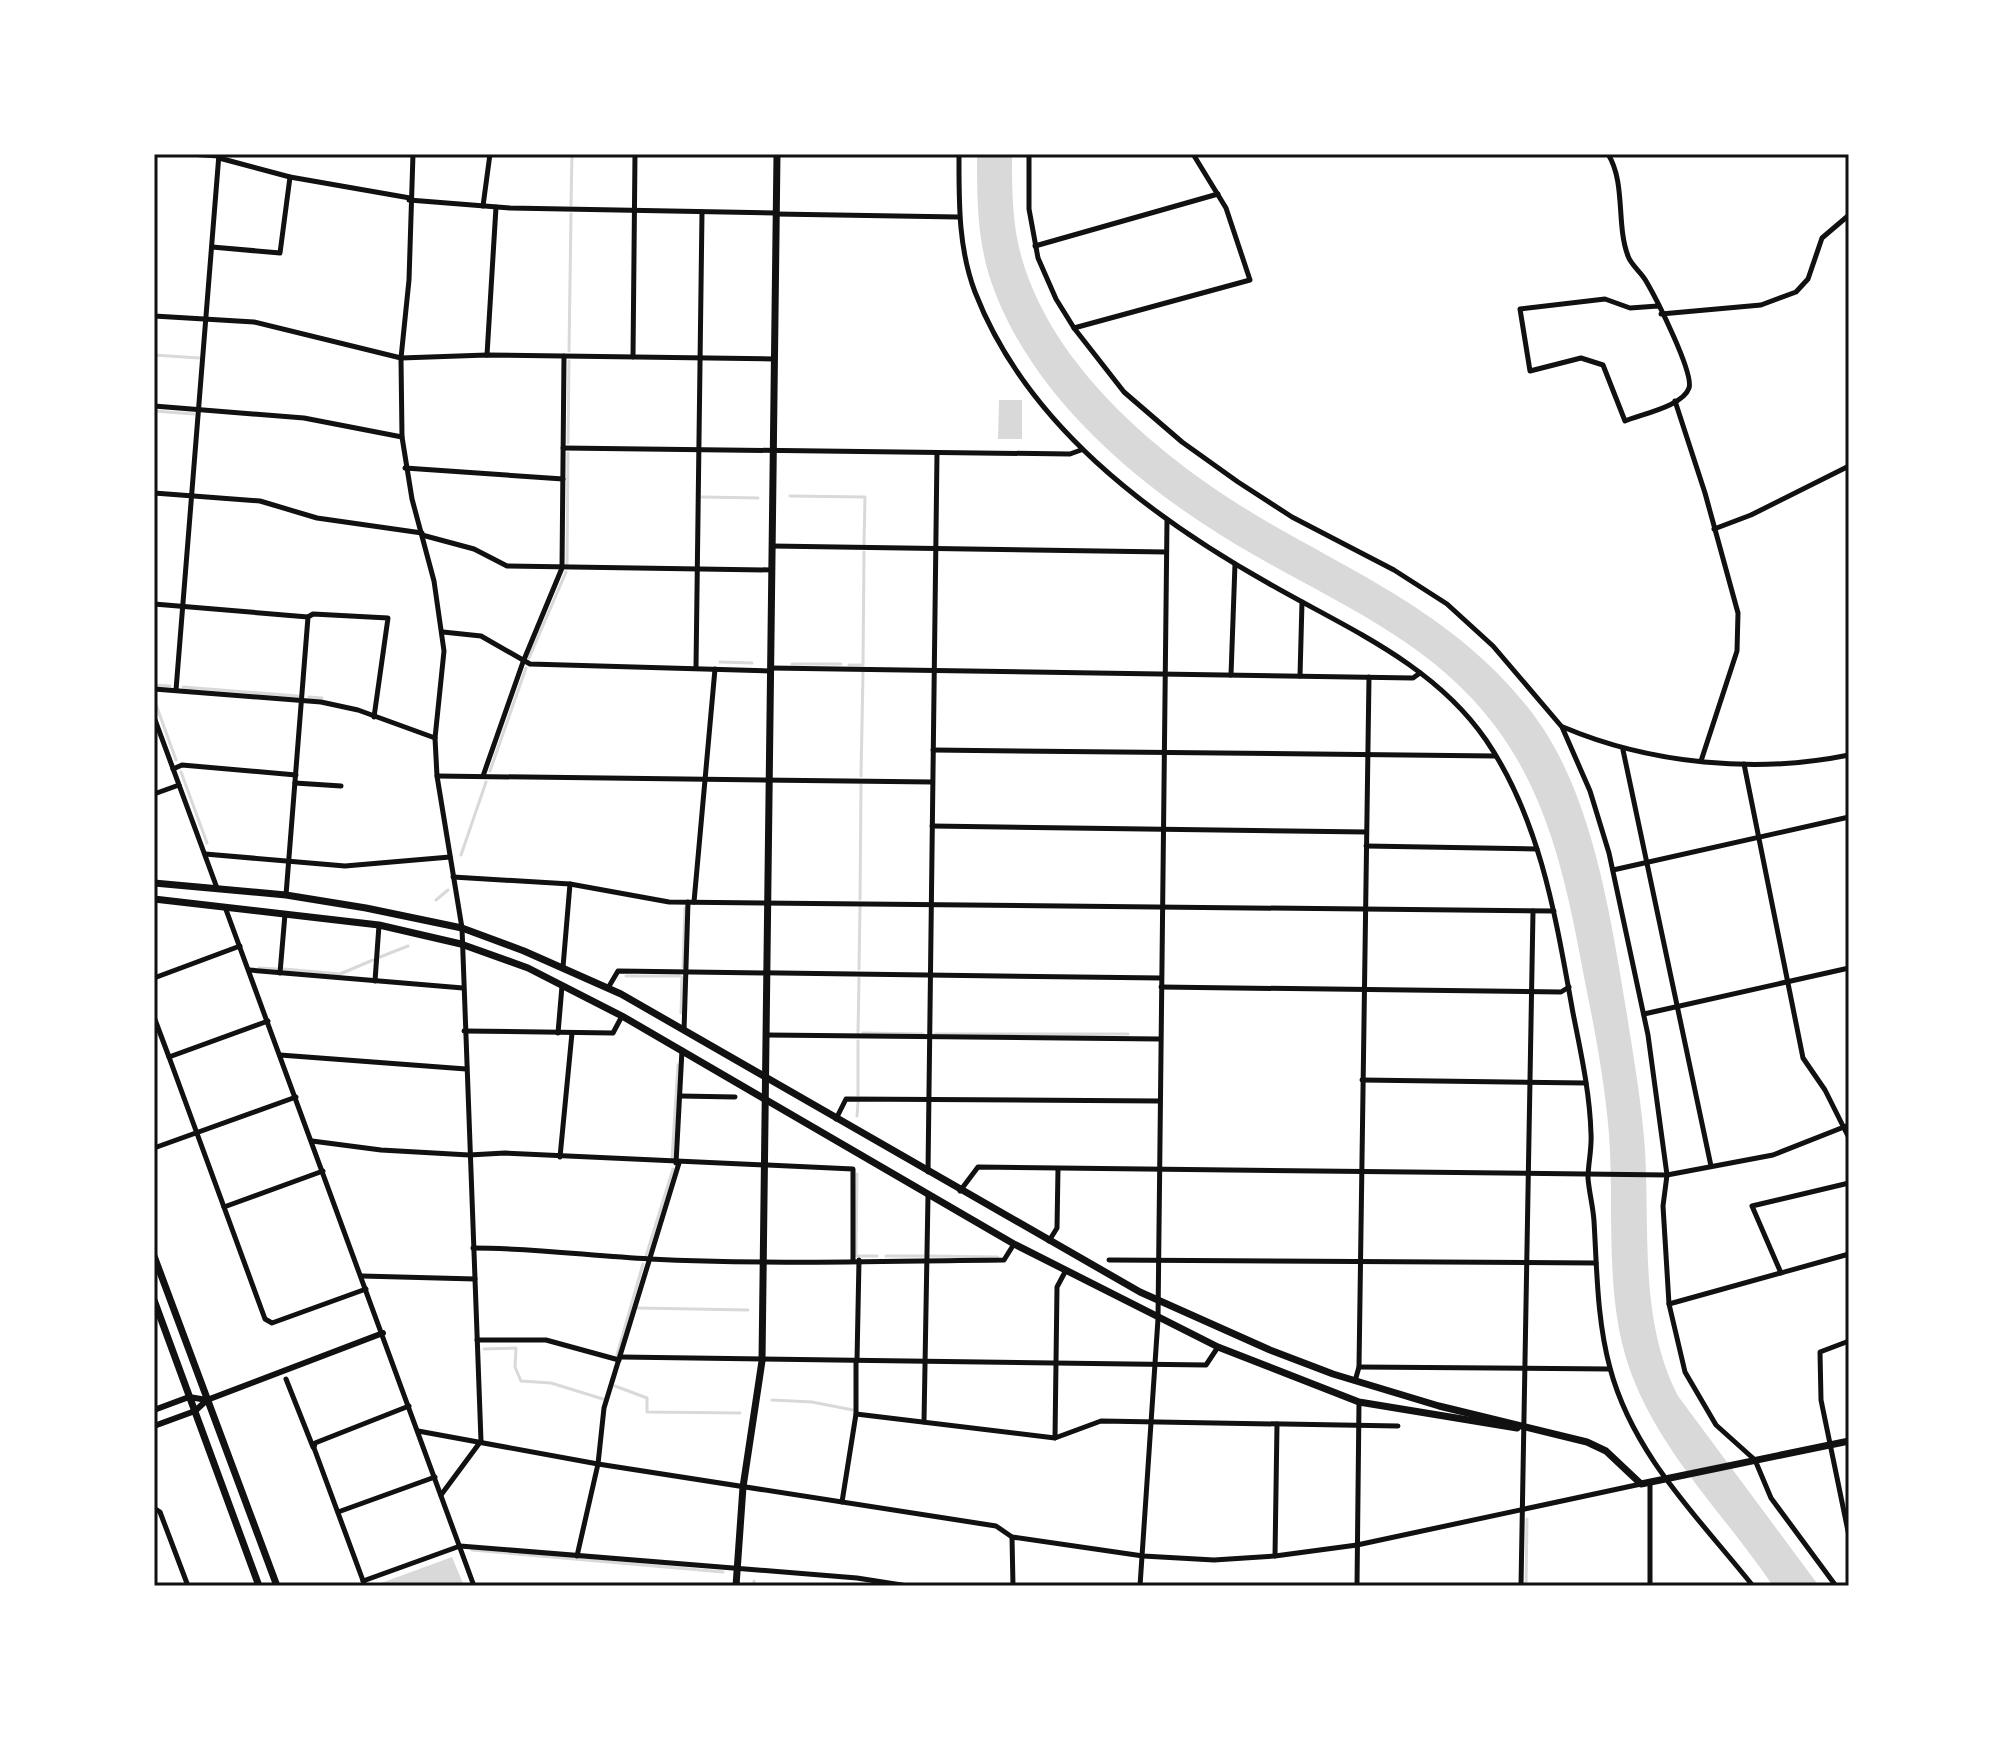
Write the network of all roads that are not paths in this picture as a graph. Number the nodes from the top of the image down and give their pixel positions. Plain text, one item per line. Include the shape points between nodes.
1 (189, 154) edge
2 (413, 154) edge
3 (490, 154) edge
4 (635, 154) edge
5 (777, 154) edge
6 (959, 154) edge
7 (1030, 154) edge
8 (1193, 154) edge
9 (1608, 154) edge
10 (219, 156) edge
11 (290, 177) junction
12 (1218, 194) junction
13 (410, 199) junction
14 (483, 206) junction
15 (496, 207) junction
16 (634, 210) junction
17 (702, 212) junction
18 (776, 214) junction
19 (1849, 215) edge
20 (958, 217) junction
21 (1035, 246) junction
22 (212, 247) junction
23 (1658, 306) junction
24 (1661, 314) junction
25 (154, 316) edge
26 (206, 319) junction
27 (1074, 328) junction
28 (487, 355) junction
29 (564, 356) junction
30 (633, 357) junction
31 (401, 358) junction
32 (700, 358) junction
33 (774, 359) junction
34 (1675, 401) junction
35 (154, 406) edge
36 (199, 410) junction
37 (402, 437) junction
38 (563, 448) junction
39 (1082, 449) junction
40 (699, 450) junction
41 (774, 451) junction
42 (937, 453) junction
43 (1849, 466) edge
44 (405, 468) junction
45 (563, 479) junction
46 (154, 493) edge
47 (192, 497) junction
48 (1167, 519) junction
49 (1714, 529) junction
50 (422, 534) junction
51 (772, 546) junction
52 (935, 549) junction
53 (1166, 552) junction
54 (1235, 563) junction
55 (562, 568) junction
56 (697, 569) junction
57 (772, 570) junction
58 (1302, 602) junction
59 (154, 604) edge
60 (183, 606) junction
61 (308, 617) junction
62 (443, 632) junction
63 (523, 662) junction
64 (696, 668) junction
65 (715, 669) junction
66 (771, 669) junction
67 (934, 670) junction
68 (1420, 673) junction
69 (1165, 674) junction
70 (1231, 675) junction
71 (1300, 676) junction
72 (1369, 677) junction
73 (154, 689) edge
74 (176, 690) junction
75 (302, 700) junction
76 (154, 717) edge
77 (374, 717) junction
78 (1562, 727) junction
79 (435, 738) junction
80 (933, 750) junction
81 (1623, 750) junction
82 (1164, 753) junction
83 (1368, 755) junction
84 (1849, 755) edge
85 (1496, 756) junction
86 (1701, 761) junction
87 (1744, 764) junction
88 (173, 769) junction
89 (296, 775) junction
90 (437, 776) junction
91 (483, 776) junction
92 (705, 778) junction
93 (770, 779) junction
94 (932, 782) junction
95 (295, 783) junction
96 (179, 785) junction
97 (341, 786) dead end
98 (154, 794) edge
99 (1849, 817) edge
100 (932, 826) junction
101 (1163, 829) junction
102 (1366, 832) junction
103 (1759, 837) junction
104 (1366, 846) junction
105 (1537, 849) junction
106 (205, 854) junction
107 (450, 857) junction
108 (289, 860) junction
109 (1647, 862) junction
110 (1613, 870) junction
111 (453, 877) junction
112 (154, 883) edge
113 (570, 884) junction
114 (218, 889) junction
115 (286, 895) junction
116 (154, 899) edge
117 (691, 902) junction
118 (769, 904) junction
119 (930, 905) junction
120 (224, 907) junction
121 (1162, 907) junction
122 (1365, 909) junction
123 (1533, 911) junction
124 (1554, 911) junction
125 (285, 913) junction
126 (379, 925) junction
127 (462, 928) junction
128 (461, 944) junction
129 (240, 946) junction
130 (563, 967) junction
131 (1849, 968) edge
132 (249, 970) junction
133 (280, 973) junction
134 (685, 973) junction
135 (768, 973) junction
136 (930, 974) junction
137 (154, 978) edge
138 (1161, 978) junction
139 (375, 981) junction
140 (1788, 981) junction
141 (562, 984) junction
142 (1161, 987) junction
143 (1569, 987) junction
144 (463, 988) junction
145 (608, 988) junction
146 (1364, 990) junction
147 (1531, 992) junction
148 (1678, 1005) junction
149 (1644, 1014) junction
150 (622, 1016) junction
151 (154, 1017) edge
152 (268, 1021) junction
153 (464, 1031) junction
154 (684, 1031) junction
155 (558, 1033) junction
156 (572, 1033) junction
157 (767, 1035) junction
158 (929, 1037) junction
159 (1160, 1039) junction
160 (682, 1050) junction
161 (280, 1055) junction
162 (169, 1057) junction
163 (466, 1069) junction
164 (767, 1080) junction
165 (1362, 1080) junction
166 (1529, 1083) junction
167 (1586, 1083) junction
168 (680, 1096) junction
169 (296, 1097) junction
170 (735, 1097) dead end
171 (767, 1100) junction
172 (929, 1100) junction
173 (1159, 1101) junction
174 (836, 1120) junction
175 (1847, 1125) edge
176 (197, 1132) junction
177 (1849, 1138) edge
178 (312, 1141) junction
179 (154, 1148) edge
180 (469, 1155) junction
181 (560, 1157) junction
182 (677, 1163) junction
183 (766, 1166) junction
184 (1711, 1166) junction
185 (1058, 1169) junction
186 (1158, 1170) junction
187 (323, 1171) junction
188 (928, 1173) junction
189 (1360, 1173) junction
190 (1526, 1175) junction
191 (1590, 1175) junction
192 (1665, 1175) junction
193 (1849, 1183) edge
194 (960, 1191) junction
195 (928, 1196) junction
196 (224, 1207) junction
197 (1048, 1242) junction
198 (1014, 1244) junction
199 (473, 1248) junction
200 (1849, 1254) edge
201 (154, 1256) edge
202 (649, 1259) junction
203 (856, 1260) junction
204 (1109, 1260) dead end
205 (764, 1261) junction
206 (927, 1261) junction
207 (1157, 1262) junction
208 (1360, 1262) junction
209 (1525, 1263) junction
210 (1596, 1263) junction
211 (1065, 1272) junction
212 (1781, 1273) junction
213 (362, 1276) junction
214 (475, 1279) junction
215 (366, 1289) junction
216 (1156, 1299) junction
217 (154, 1300) edge
218 (1669, 1304) junction
219 (1158, 1319) junction
220 (383, 1333) junction
221 (477, 1340) junction
222 (1849, 1341) edge
223 (1218, 1347) junction
224 (620, 1359) junction
225 (762, 1361) junction
226 (857, 1361) junction
227 (925, 1362) junction
228 (1056, 1363) junction
229 (1156, 1364) junction
230 (1359, 1367) junction
231 (1523, 1368) junction
232 (1610, 1369) junction
233 (286, 1379) dead end
234 (1355, 1381) junction
235 (189, 1397) junction
236 (207, 1400) junction
237 (1359, 1402) junction
238 (409, 1406) junction
239 (154, 1410) edge
240 (195, 1411) junction
241 (856, 1414) junction
242 (924, 1422) junction
243 (1153, 1422) junction
244 (1277, 1424) junction
245 (154, 1426) edge
246 (1359, 1426) junction
247 (1398, 1426) dead end
248 (1524, 1428) junction
249 (418, 1431) junction
250 (1055, 1438) junction
251 (481, 1441) junction
252 (1849, 1441) edge
253 (1830, 1445) junction
254 (314, 1448) junction
255 (1751, 1461) junction
256 (598, 1464) junction
257 (435, 1477) junction
258 (1666, 1478) junction
259 (1645, 1483) junction
260 (743, 1487) junction
261 (441, 1495) junction
262 (842, 1502) junction
263 (154, 1508) edge
264 (1522, 1510) junction
265 (338, 1512) junction
266 (1849, 1536) edge
267 (1012, 1537) junction
268 (1357, 1545) junction
269 (460, 1546) junction
270 (577, 1556) junction
271 (1143, 1556) junction
272 (1275, 1556) junction
273 (737, 1569) junction
274 (857, 1578) junction
275 (364, 1583) edge
276 (188, 1586) edge
277 (259, 1586) edge
278 (277, 1586) edge
279 (356, 1586) edge
280 (474, 1586) edge
281 (736, 1586) edge
282 (857, 1586) edge
283 (908, 1586) edge
284 (949, 1586) edge
285 (957, 1586) edge
286 (1013, 1586) edge
287 (1140, 1586) edge
288 (1357, 1586) edge
289 (1521, 1586) edge
290 (1650, 1586) edge
291 (1753, 1586) edge
292 (1836, 1586) edge

1 - 10 street
2 - 13 street
3 - 14 street
4 - 16 street
5 - 18 main road
6 - 20 street
7 - 21 street
8 - 12 street
9 - 23 street via 1628,257
10 - 11 street
10 - 22 street
11 - 13 street
11 - 22 street via 280,253
12 - 21 street
12 - 27 street via 1250,280
13 - 14 street
13 - 31 street
14 - 15 street
15 - 16 street
15 - 28 street
16 - 17 street
16 - 30 street
17 - 18 street
17 - 32 street
18 - 20 street
18 - 33 main road
19 - 24 street via 1822,238 1808,279 1796,292 1761,305
20 - 39 street via 975,292 990,323 1035,395
21 - 27 street
22 - 26 street
23 - 24 street
23 - 34 street via 1630,308 1605,299 1520,309 1530,371 1581,358 1603,365 1625,421
24 - 34 street via 1691,379 1688,392
25 - 26 street
26 - 31 street via 254,322
26 - 36 street
27 - 78 street via 1124,392 1182,442 1292,517 1447,604 1512,666
28 - 29 street
28 - 31 street
29 - 30 street
29 - 38 street
30 - 32 street
31 - 37 street
32 - 33 street
32 - 40 street
33 - 41 main road
34 - 49 street
35 - 36 street
36 - 37 street via 304,418
36 - 47 street
37 - 44 street
38 - 40 street
38 - 45 street
39 - 42 street via 1070,454
39 - 48 street
40 - 41 street
40 - 56 street
41 - 42 street
41 - 51 main road
42 - 52 street
43 - 49 street
44 - 45 street
44 - 50 street
45 - 55 street
46 - 47 street
47 - 50 street via 260,501 317,518
47 - 60 street
48 - 53 street
48 - 54 street
49 - 86 street via 1739,630
50 - 55 street via 474,549 507,566
50 - 62 street
51 - 52 street
51 - 57 main road
52 - 53 street
52 - 67 street
53 - 69 street
54 - 58 street
54 - 70 street
55 - 56 street
55 - 63 street
56 - 57 street
56 - 64 street
57 - 66 main road
58 - 68 street via 1384,646
58 - 71 street
59 - 60 street
60 - 61 street
60 - 74 street
61 - 75 street
61 - 77 street via 388,618
62 - 63 street via 481,636
62 - 79 street
63 - 64 street
63 - 91 street
64 - 65 street
65 - 66 street
65 - 92 street
66 - 67 street
66 - 93 main road
67 - 69 street
67 - 80 street
68 - 72 street via 1413,678
68 - 85 street via 1464,714
69 - 70 street
69 - 82 street
70 - 71 street
71 - 72 street
72 - 83 street
73 - 74 street
74 - 75 street
75 - 77 street
75 - 89 street
76 - 88 street
77 - 79 street
78 - 81 street
78 - 110 street via 1590,791
79 - 90 street
80 - 82 street
80 - 94 street
81 - 86 street
81 - 109 street
82 - 83 street
82 - 101 street
83 - 85 street
83 - 102 street
84 - 87 street via 1805,764
85 - 105 street
86 - 87 street
87 - 103 street
88 - 89 street via 182,765
88 - 96 street
89 - 95 street
90 - 91 street
90 - 107 street
91 - 92 street
92 - 93 street
92 - 117 street
93 - 94 street
93 - 118 main road
94 - 100 street
95 - 97 street
95 - 108 street
96 - 98 street
96 - 106 street
99 - 103 street
100 - 101 street
100 - 119 street
101 - 102 street
101 - 121 street
102 - 104 street
103 - 109 street
103 - 140 street
104 - 105 street
104 - 122 street
105 - 124 street
106 - 108 street
106 - 114 street
107 - 108 street via 345,866
107 - 111 street
108 - 115 street
109 - 110 street
109 - 148 street
110 - 149 street
111 - 113 street
111 - 127 street
112 - 114 main road
113 - 117 street
113 - 130 street
114 - 115 main road
115 - 127 main road
116 - 120 main road
117 - 118 street
117 - 134 street
118 - 119 street
118 - 135 main road
119 - 121 street
119 - 136 street
120 - 125 main road
120 - 129 street
121 - 122 street
121 - 138 street
122 - 123 street
122 - 146 street
123 - 124 street
123 - 147 street
124 - 143 street
125 - 126 main road
125 - 133 street
126 - 128 main road
126 - 139 street
127 - 128 street
127 - 130 main road
128 - 141 main road
128 - 144 street
129 - 132 street
129 - 137 street
130 - 145 main road
131 - 140 street
132 - 133 street
132 - 152 street
133 - 139 street
134 - 135 street
134 - 145 street via 618,971
134 - 154 street
135 - 136 street
135 - 157 main road
136 - 138 street
136 - 158 street
138 - 142 street
139 - 144 street
140 - 148 street
140 - 175 street via 1803,1058
141 - 150 main road
141 - 155 street
142 - 146 street
142 - 159 street
143 - 147 street
143 - 167 street
144 - 153 street
145 - 154 main road
146 - 147 street
146 - 165 street
147 - 166 street
148 - 149 street
148 - 184 street
149 - 192 street
150 - 156 street via 613,1033
150 - 160 main road
151 - 162 street
152 - 161 street
152 - 162 street
153 - 155 street
153 - 163 street
154 - 164 main road
155 - 156 street
156 - 181 street
157 - 158 street
157 - 164 main road
158 - 159 street
158 - 172 street
159 - 173 street
160 - 168 street
160 - 171 main road
161 - 163 street
161 - 169 street
162 - 176 street
163 - 180 street
164 - 171 main road
164 - 174 main road
165 - 166 street
165 - 189 street
166 - 167 street
166 - 190 street
167 - 191 street
168 - 170 street
168 - 182 street
169 - 176 street
169 - 178 street
171 - 183 main road
171 - 195 main road
172 - 173 street
172 - 174 street via 846,1099
172 - 188 street
173 - 186 street
174 - 188 main road
175 - 177 street
175 - 184 street via 1773,1155
176 - 179 street
176 - 196 street
178 - 180 street
178 - 187 street
180 - 181 street
180 - 199 street
181 - 182 street
182 - 183 street
182 - 202 street
183 - 203 street via 853,1169
183 - 205 main road
184 - 192 street
185 - 186 street
185 - 194 street via 978,1167
185 - 197 street via 1057,1228
186 - 189 street
186 - 207 street
187 - 196 street
187 - 213 street
188 - 194 main road
189 - 190 street
189 - 208 street
190 - 191 street
190 - 209 street
191 - 192 street
191 - 210 street
192 - 218 street
193 - 212 street via 1752,1206
194 - 197 main road
195 - 198 main road
195 - 206 street
196 - 215 street via 265,1319 272,1323
197 - 216 main road
198 - 206 street via 1004,1260
198 - 211 main road
199 - 202 street
199 - 214 street
200 - 212 street
201 - 236 main road
202 - 205 street
202 - 224 street
203 - 205 street
203 - 206 street
203 - 226 street
204 - 207 street
205 - 225 main road
206 - 227 street
207 - 208 street
207 - 216 street
208 - 209 street
208 - 230 street
209 - 210 street
209 - 231 street
210 - 232 street via 1598,1311
211 - 219 main road
211 - 228 street via 1057,1287
212 - 218 street
213 - 214 street
213 - 215 street
214 - 221 street
215 - 220 street
216 - 219 street
216 - 234 main road
217 - 235 main road
218 - 255 street via 1685,1372 1716,1425
219 - 223 main road
219 - 229 street
220 - 236 street
220 - 238 street
221 - 224 street via 546,1340
221 - 251 street
222 - 253 street via 1820,1352 1821,1400
223 - 229 street via 1206,1365
223 - 237 main road
224 - 225 street
224 - 256 street via 604,1408
225 - 226 street
225 - 260 main road
226 - 227 street
226 - 241 street
227 - 228 street
227 - 242 street
228 - 229 street
228 - 250 street
229 - 243 street
230 - 231 street
230 - 234 street
231 - 232 street
231 - 248 street
232 - 258 street via 1642,1442
233 - 254 street
234 - 248 main road
235 - 236 street
235 - 239 street
235 - 240 main road
236 - 240 street
236 - 278 main road
237 - 246 street
237 - 248 main road
238 - 249 street
238 - 254 street via 315,1443
240 - 245 street
240 - 277 main road
241 - 242 street
241 - 262 street
242 - 250 street
243 - 244 street
243 - 250 street via 1101,1421
243 - 271 street
244 - 246 street
244 - 272 street
246 - 247 street
246 - 268 street
248 - 259 main road via 1587,1442
248 - 264 street
249 - 251 street
249 - 257 street
251 - 256 street
251 - 261 street
252 - 253 main road
253 - 255 main road
253 - 266 street
254 - 265 street
255 - 258 main road
255 - 292 street via 1771,1498
256 - 260 street
256 - 270 street
257 - 261 street
257 - 265 street
258 - 259 main road
258 - 291 street
259 - 264 street
259 - 290 street
260 - 262 street
260 - 273 main road
261 - 269 street
262 - 267 street via 996,1526
263 - 276 street
264 - 268 street
264 - 289 street
265 - 275 street
267 - 271 street
267 - 286 street
268 - 272 street
268 - 288 street
269 - 270 street
269 - 275 street
269 - 280 street
270 - 273 street
271 - 272 street
271 - 287 street
273 - 274 street
273 - 281 main road
274 - 282 street
274 - 283 street
275 - 279 street
284 - 285 street

